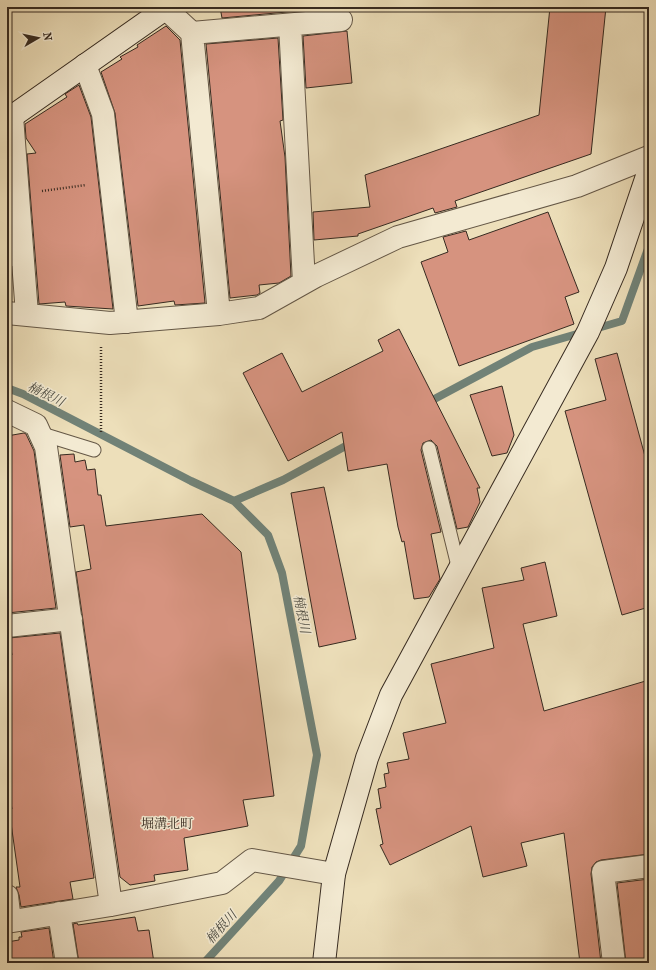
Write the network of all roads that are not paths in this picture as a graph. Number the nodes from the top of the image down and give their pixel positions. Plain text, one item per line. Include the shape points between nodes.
1 (167, 8) edge
2 (341, 20) dead end
3 (290, 25) junction
4 (192, 33) junction
5 (85, 66) junction
6 (9, 118) edge
7 (649, 157) edge
8 (649, 170) edge
9 (15, 259) edge
10 (304, 282) junction
11 (17, 313) edge
12 (219, 314) junction
13 (127, 322) junction
14 (7, 411) edge
15 (39, 433) junction
16 (429, 448) dead end
17 (94, 450) dead end
18 (459, 570) junction
19 (71, 619) junction
20 (7, 626) edge
21 (649, 866) edge
22 (334, 874) junction
23 (7, 896) edge
24 (111, 904) junction
25 (59, 913) junction
26 (9, 921) edge
27 (67, 963) edge
28 (324, 963) edge
29 (614, 963) edge

1 - 4 street
1 - 5 street
2 - 3 street
3 - 4 street
3 - 10 street
4 - 12 street
5 - 6 street
5 - 13 street via 103,114
6 - 9 street via 18,194
7 - 10 street via 577,186 398,237
8 - 18 street via 616,268 588,332
9 - 11 street
10 - 12 street via 259,308
11 - 13 street via 100,322
12 - 13 street
14 - 15 street via 36,425
15 - 17 lane
15 - 19 street via 46,447
16 - 18 lane
18 - 22 street via 391,695 368,758
19 - 20 street
19 - 24 street
21 - 29 street via 603,872
22 - 24 street via 252,860 222,883
22 - 28 street
23 - 26 street
24 - 25 street
25 - 26 street
25 - 27 street

